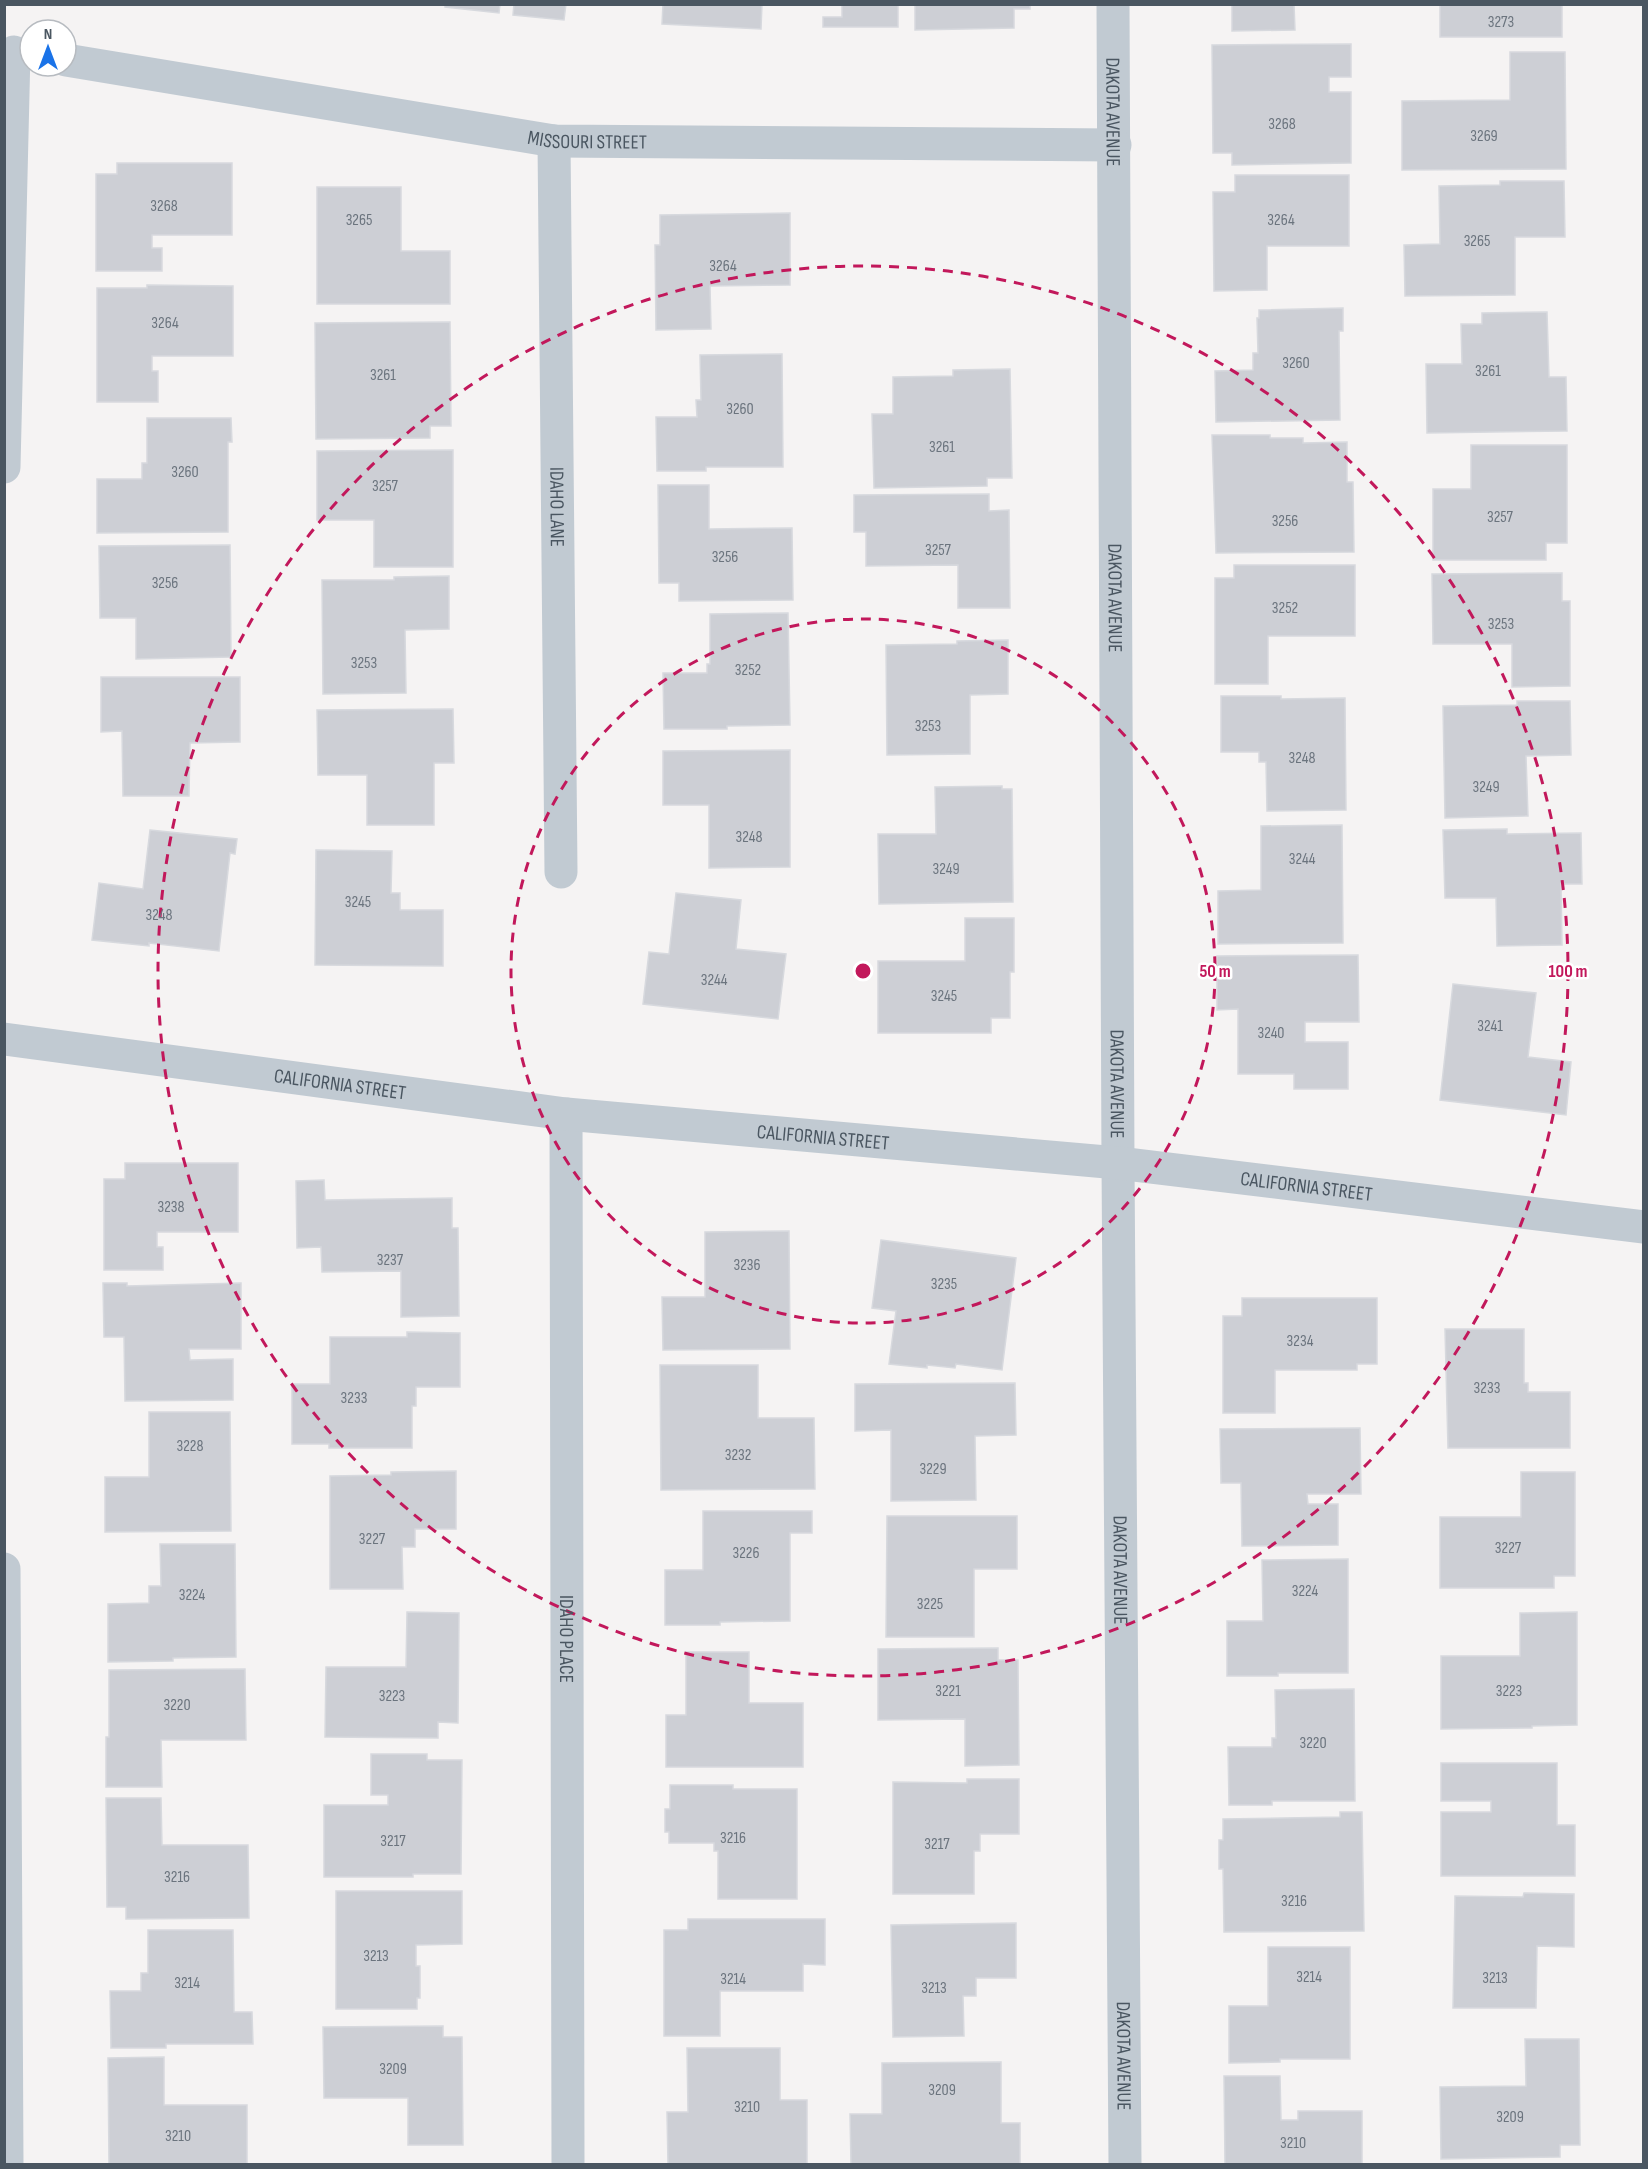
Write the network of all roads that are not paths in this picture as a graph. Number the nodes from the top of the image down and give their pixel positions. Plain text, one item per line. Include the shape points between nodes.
1 (1113, 4) edge
2 (16, 51) edge
3 (78, 62) edge
4 (554, 141) junction
5 (1115, 145) junction
6 (4, 467) edge
7 (561, 872) dead end
8 (4, 1039) edge
9 (566, 1114) junction
10 (1118, 1163) junction
11 (1644, 1227) edge
12 (4, 1569) edge
13 (7, 2164) edge
14 (568, 2164) edge
15 (1125, 2164) edge

1 - 5 street, DAKOTA AVENUE
2 - 6 street
3 - 4 street, MISSOURI STREET
4 - 5 street, MISSOURI STREET
4 - 7 street, IDAHO LANE
5 - 10 street, DAKOTA AVENUE
8 - 9 street, CALIFORNIA STREET
9 - 10 street, CALIFORNIA STREET
9 - 14 street, IDAHO PLACE
10 - 11 street, CALIFORNIA STREET
10 - 15 street, DAKOTA AVENUE
12 - 13 street

